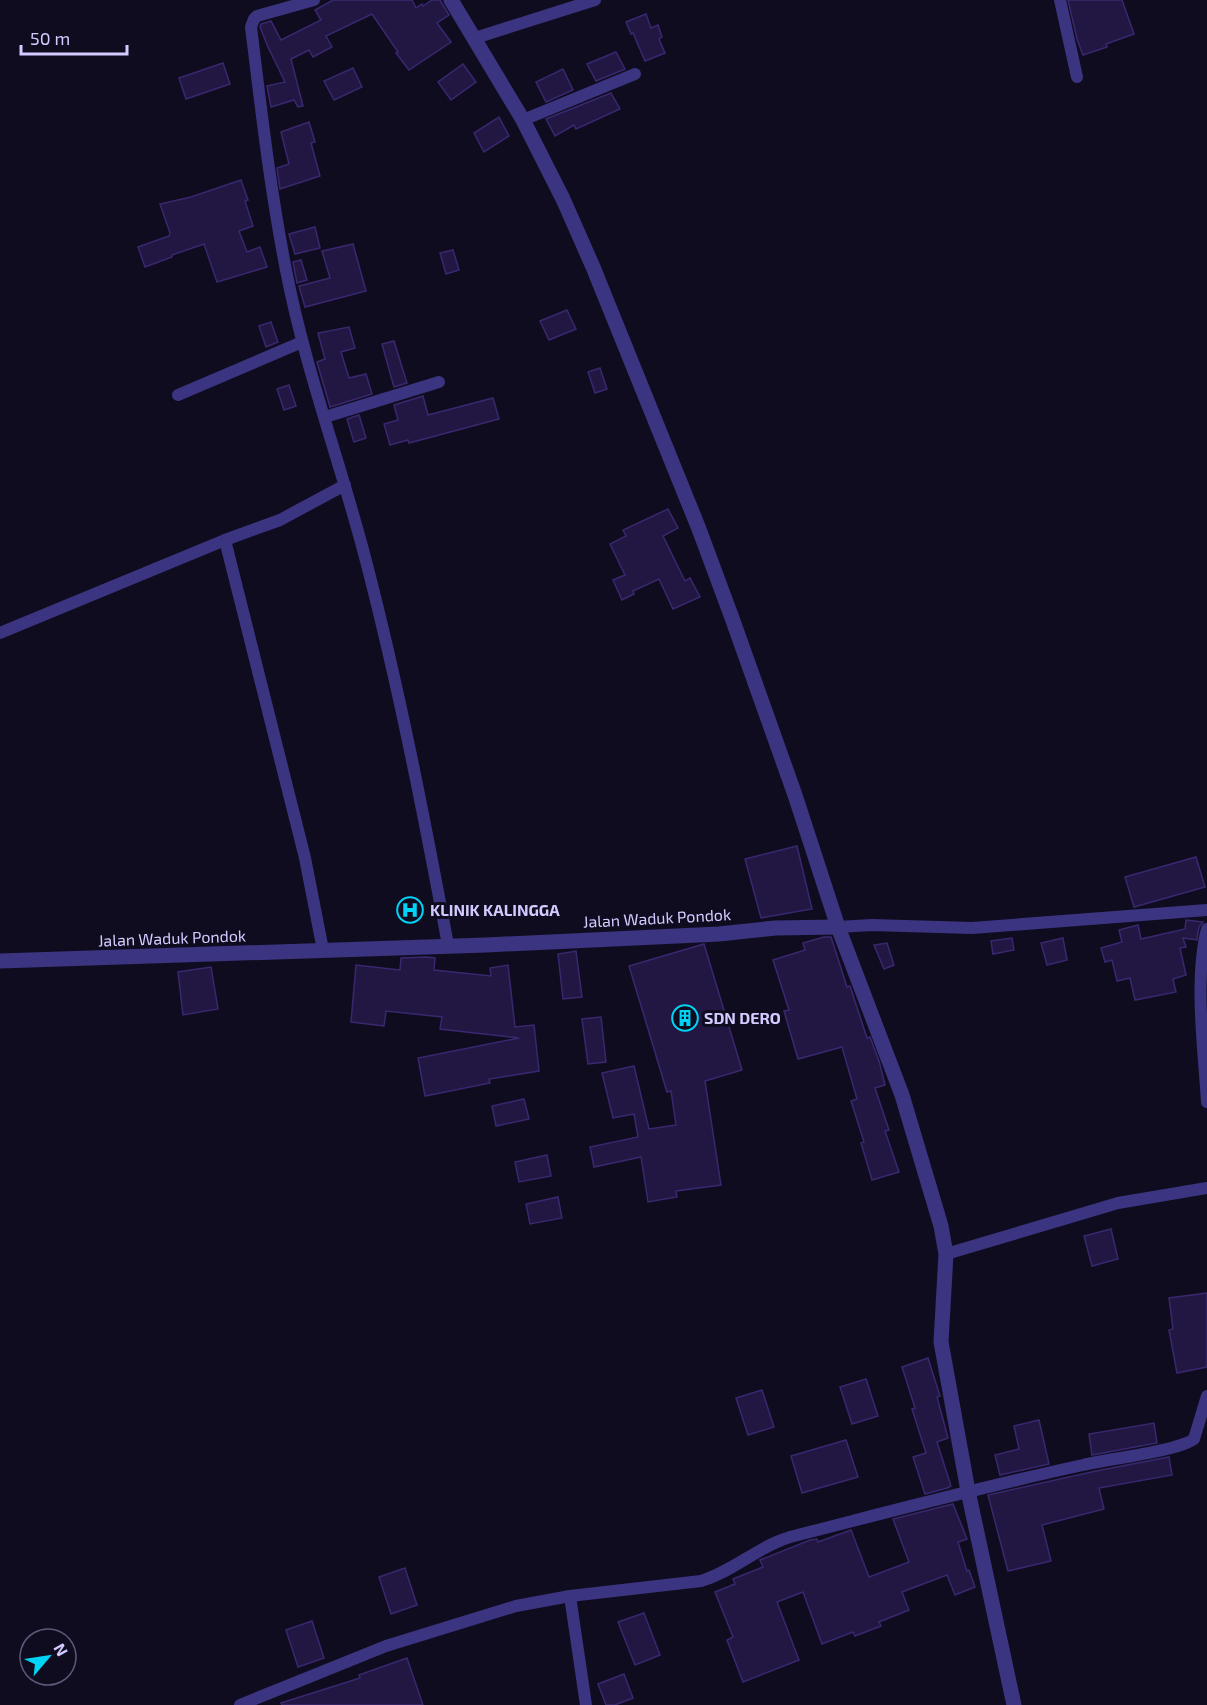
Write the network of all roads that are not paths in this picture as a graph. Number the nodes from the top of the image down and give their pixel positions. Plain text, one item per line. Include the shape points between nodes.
1 (315, 0) edge
2 (451, 0) edge
3 (595, 0) edge
4 (1060, 0) edge
5 (476, 38) junction
6 (635, 74) dead end
7 (1077, 77) dead end
8 (523, 120) junction
9 (302, 342) junction
10 (438, 382) dead end
11 (178, 395) dead end
12 (325, 417) junction
13 (345, 485) junction
14 (225, 540) junction
15 (0, 633) edge
16 (1207, 910) edge
17 (838, 927) junction
18 (1207, 929) edge
19 (448, 945) junction
20 (323, 950) junction
21 (0, 962) edge
22 (1207, 1102) edge
23 (1207, 1188) edge
24 (946, 1254) junction
25 (1207, 1396) edge
26 (968, 1491) junction
27 (570, 1596) junction
28 (240, 1705) edge
29 (586, 1705) edge
30 (1014, 1705) edge

1 - 9 street via 257,16 251,27 274,201
2 - 5 street
3 - 5 street
4 - 7 street
5 - 8 street
6 - 8 street
8 - 17 street via 593,267 699,528
9 - 11 street
9 - 12 street
10 - 12 street
12 - 13 street
13 - 14 street via 280,520
13 - 19 street via 386,643
14 - 15 street
14 - 20 street via 305,858
16 - 17 street, Jalan Waduk Pondok via 972,928
17 - 19 street, Jalan Waduk Pondok
17 - 24 street via 902,1095
18 - 22 street via 1202,970
19 - 20 street, Jalan Waduk Pondok
20 - 21 street, Jalan Waduk Pondok
23 - 24 street via 1118,1203
24 - 26 street via 941,1342
25 - 26 street via 1191,1442
26 - 27 street via 771,1543 715,1577 701,1581
26 - 30 street
27 - 28 street via 516,1606 386,1646
27 - 29 street

